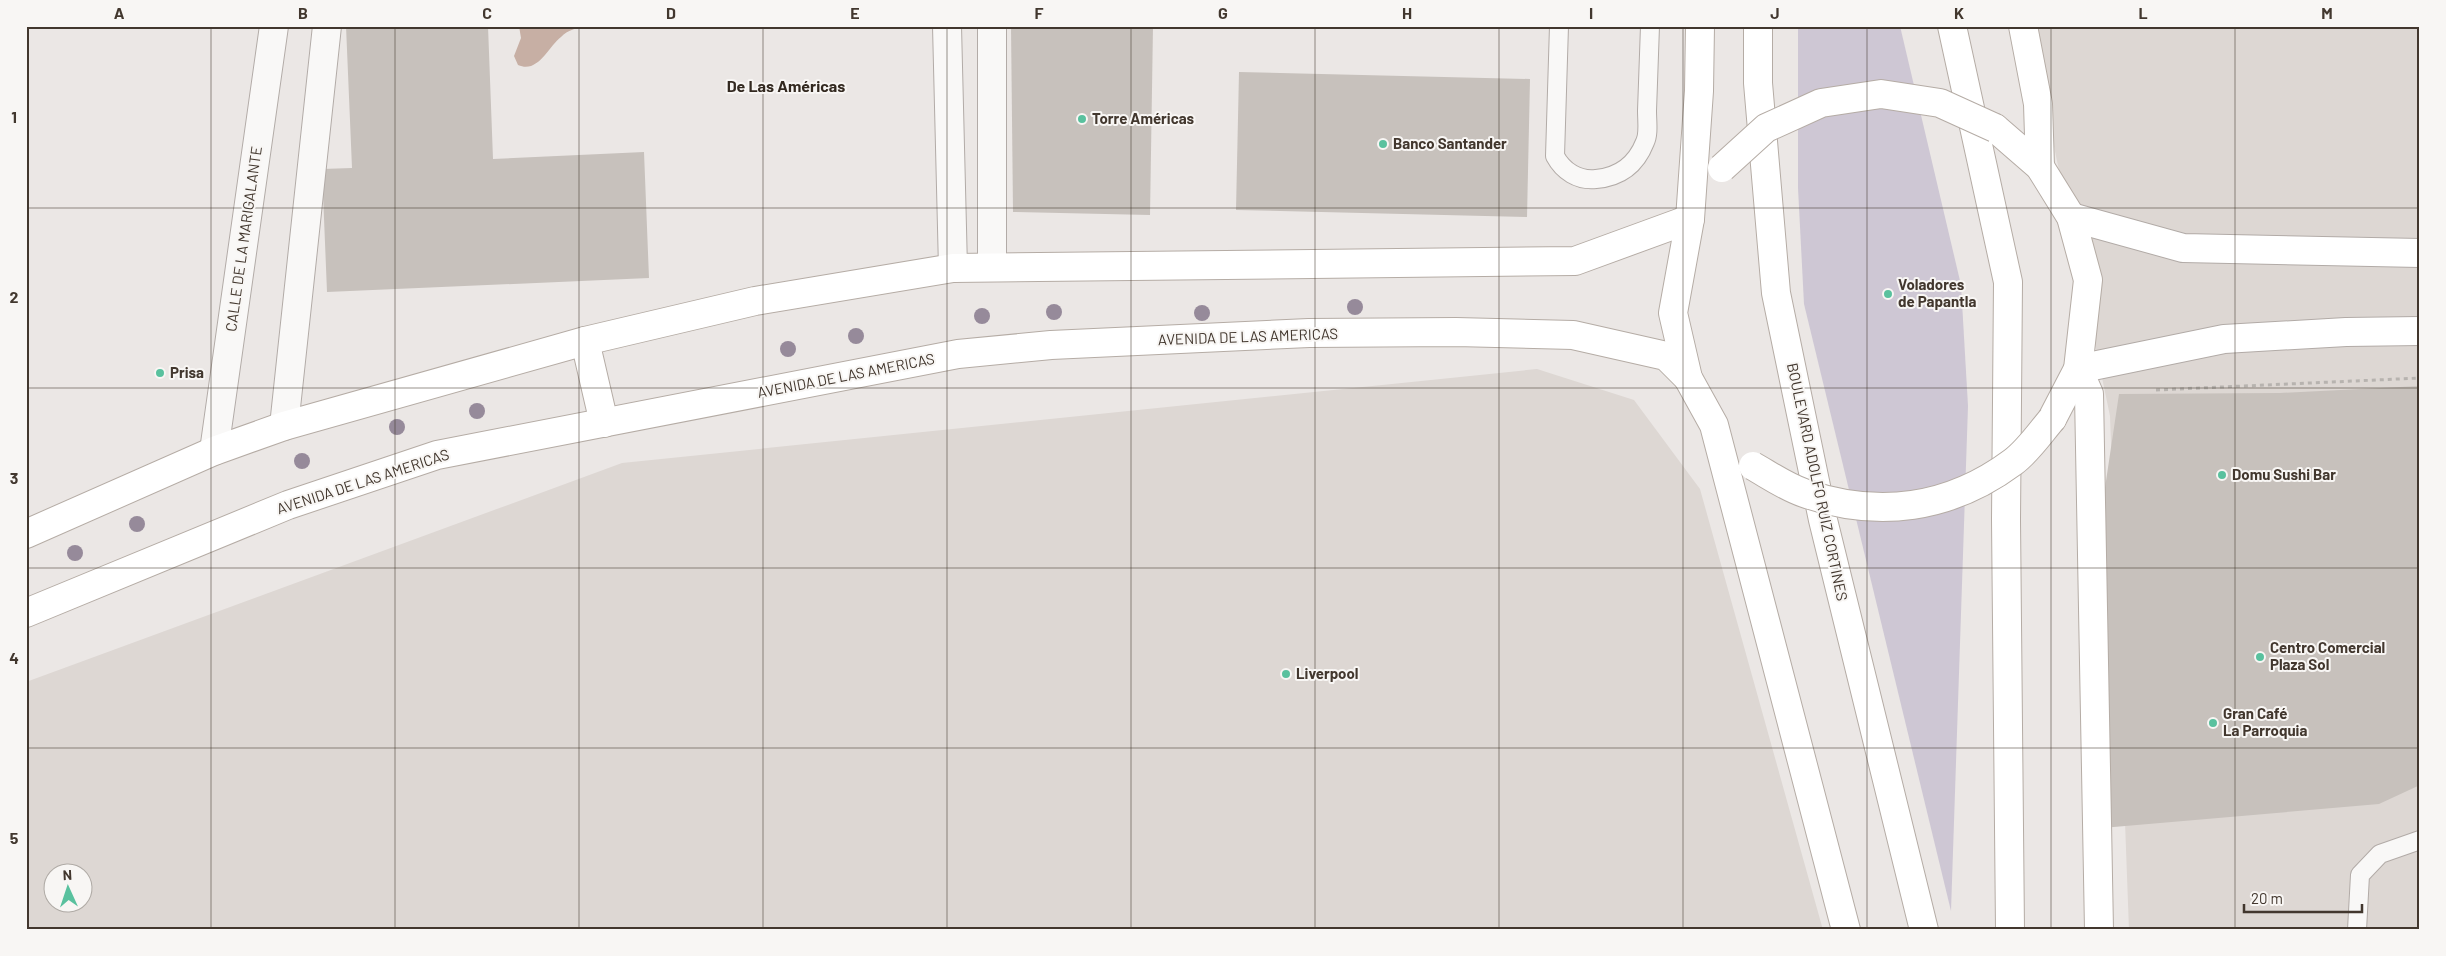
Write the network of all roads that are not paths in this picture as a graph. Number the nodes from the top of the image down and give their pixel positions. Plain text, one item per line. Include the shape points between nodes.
1 (274, 26) edge
2 (327, 26) edge
3 (947, 26) edge
4 (992, 26) edge
5 (1559, 26) edge
6 (1650, 26) edge
7 (1700, 26) edge
8 (1758, 26) edge
9 (2023, 26) edge
10 (1955, 37) edge
11 (2040, 167) junction
12 (2071, 217) junction
13 (1690, 219) junction
14 (2420, 253) edge
15 (992, 267) junction
16 (952, 268) junction
17 (2420, 332) edge
18 (585, 341) junction
19 (2078, 369) junction
20 (1688, 378) junction
21 (604, 423) junction
22 (284, 426) junction
23 (1714, 426) junction
24 (214, 451) junction
25 (26, 534) edge
26 (26, 613) edge
27 (2420, 840) edge
28 (1846, 930) edge
29 (1924, 930) edge
30 (2010, 930) edge
31 (2099, 930) edge
32 (2357, 930) edge

1 - 24 street, CALLE DE LA MARIGALANTE
2 - 22 street
3 - 16 street
4 - 15 street
5 - 6 lane via 1555,156 1568,172 1592,180 1626,171 1646,140
7 - 13 main road
8 - 29 main road, BOULEVARD ADOLFO RUIZ CORTINES via 1758,83 1776,293 1823,520
9 - 11 main road via 2038,104
10 - 30 main road via 2008,282 2006,520
11 - 12 main road
11 - 13 main road, bridge via 1994,128 1940,103 1881,94 1821,103 1766,128 1722,168
12 - 14 main road via 2183,248
12 - 19 main road via 2088,280
13 - 15 main road via 1576,261
13 - 20 main road via 1673,313
15 - 16 main road
16 - 18 main road via 754,301
17 - 19 main road via 2346,332 2224,339
18 - 21 main road
18 - 22 main road
19 - 23 main road, bridge via 2052,420 2014,461 1967,490 1913,506 1857,507 1802,493 1753,466
19 - 31 main road via 2089,394
20 - 21 main road, AVENIDA DE LAS AMERICAS via 1666,356 1573,335 1456,332 1299,334 1051,345 958,354
20 - 23 main road
21 - 26 main road, AVENIDA DE LAS AMERICAS via 428,458 288,505
22 - 24 main road
23 - 28 main road
24 - 25 main road
27 - 32 lane via 2380,854 2360,875

